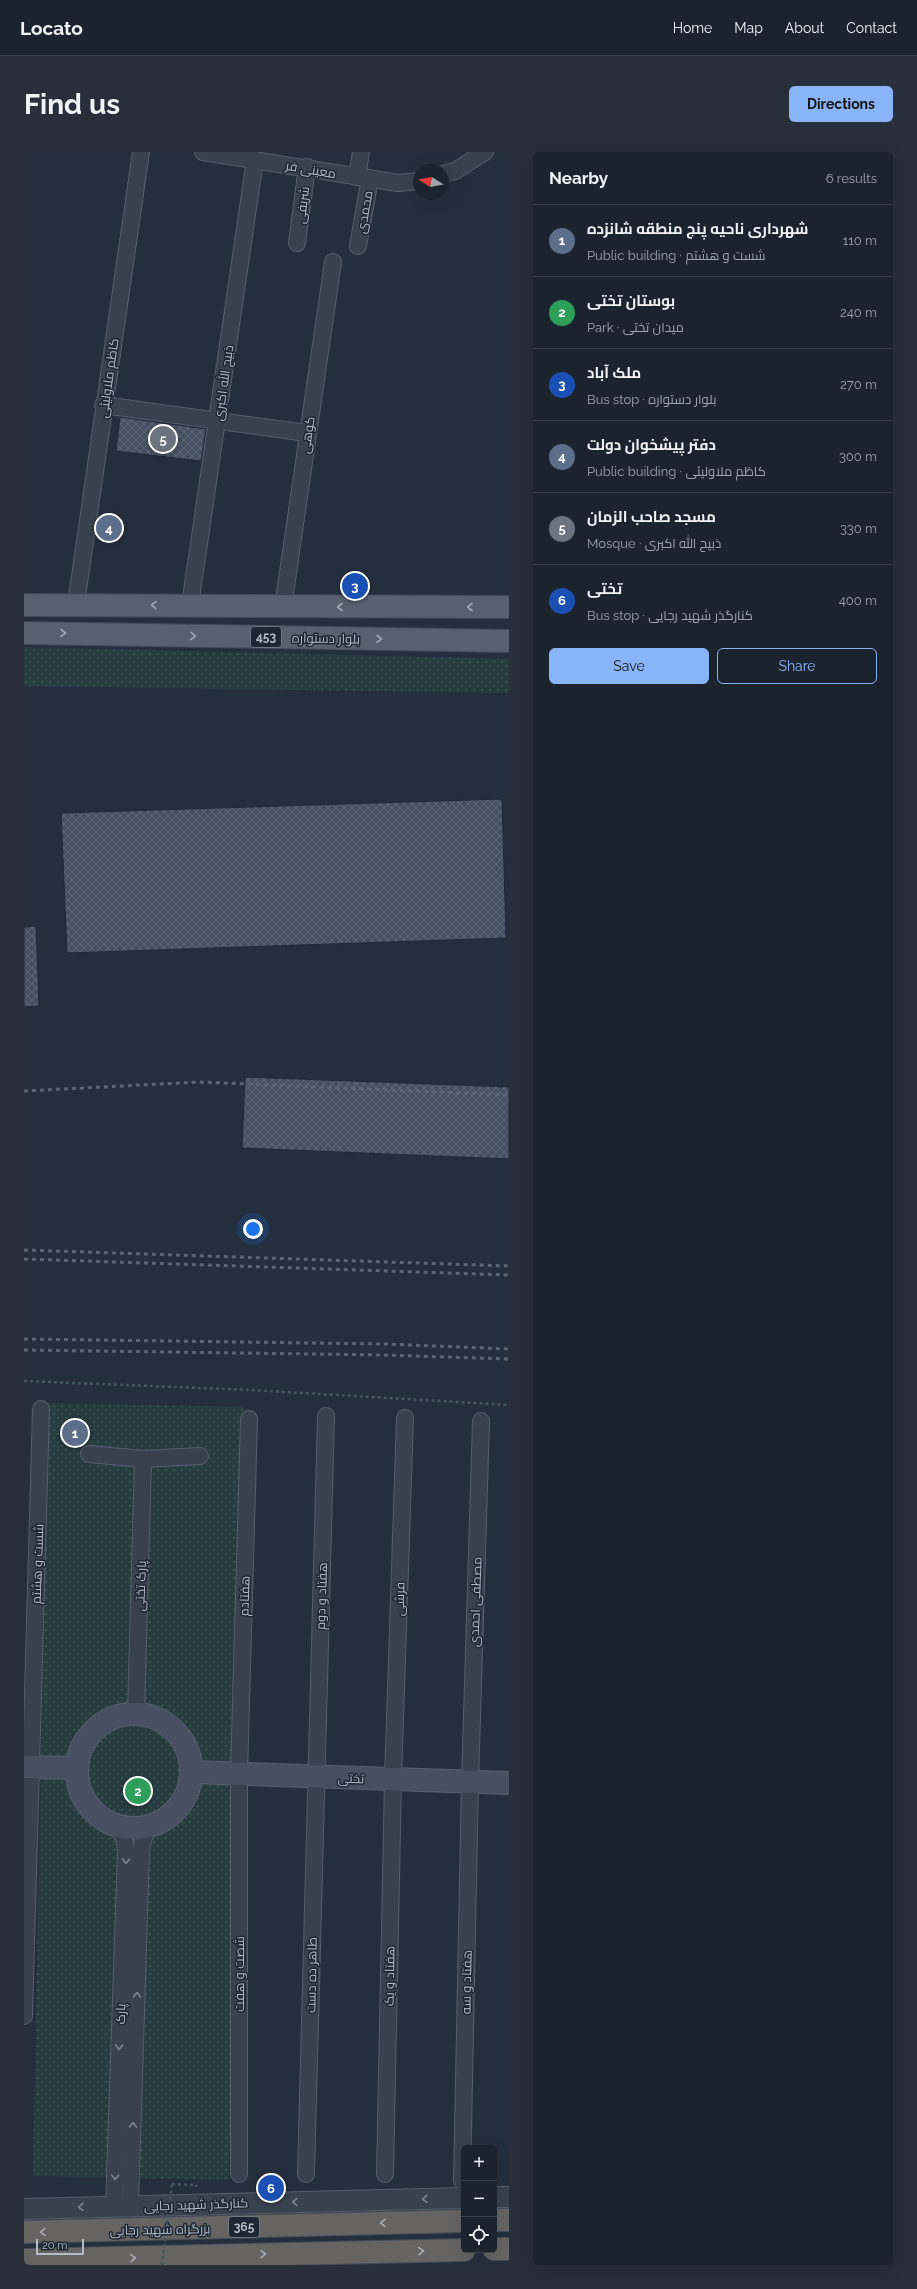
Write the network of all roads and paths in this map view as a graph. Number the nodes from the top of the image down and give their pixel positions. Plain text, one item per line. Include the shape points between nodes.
1 (141, 152) edge
2 (203, 152) edge
3 (361, 152) edge
4 (485, 152) edge
5 (223, 153) edge
6 (255, 160) junction
7 (298, 161) edge
8 (449, 172) edge
9 (363, 178) junction
10 (413, 182) edge
11 (297, 243) dead end
12 (358, 246) dead end
13 (333, 262) dead end
14 (103, 405) junction
15 (218, 420) junction
16 (307, 432) junction
17 (24, 604) edge
18 (76, 604) junction
19 (190, 605) junction
20 (283, 607) junction
21 (509, 607) edge
22 (24, 633) edge
23 (509, 642) edge
24 (24, 1381) edge
25 (509, 1405) edge
26 (41, 1409) dead end
27 (326, 1416) dead end
28 (404, 1418) dead end
29 (249, 1419) dead end
30 (481, 1421) dead end
31 (89, 1454) dead end
32 (200, 1456) dead end
33 (143, 1459) junction
34 (136, 1713) junction
35 (27, 1767) edge
36 (77, 1768) junction
37 (192, 1772) junction
38 (239, 1774) junction
39 (315, 1776) junction
40 (393, 1779) junction
41 (470, 1782) junction
42 (509, 1783) edge
43 (115, 1826) junction
44 (150, 1827) junction
45 (131, 1920) junction
46 (24, 2016) edge
47 (239, 2174) dead end
48 (306, 2174) dead end
49 (385, 2174) dead end
50 (463, 2181) edge
51 (196, 2185) dead end
52 (461, 2190) edge
53 (509, 2197) edge
54 (497, 2198) edge
55 (122, 2202) junction
56 (24, 2209) edge
57 (497, 2220) edge
58 (509, 2220) edge
59 (461, 2221) edge
60 (24, 2232) edge
61 (509, 2248) edge
62 (497, 2249) edge
63 (461, 2250) edge
64 (24, 2260) edge
65 (162, 2265) edge

1 - 14 street, کاظم ملاولیئی
2 - 5 street, معینی فر
3 - 9 street, محمدی
4 - 8 street
5 - 6 street, معینی فر
6 - 7 street, معینی فر
6 - 15 street, ذبیح الله اکبری
7 - 9 street, معینی فر
7 - 11 street, شریفی
9 - 10 street, معینی فر via 398,183
9 - 12 street, محمدی
13 - 16 street, کوهی
14 - 15 street
14 - 18 street, کاظم ملاولیئی
15 - 16 street
15 - 19 street, ذبیح الله اکبری
16 - 20 street, کوهی
17 - 18 main road
19 -> 18 main road
19 - 20 main road
21 -> 20 main road
22 -> 23 main road, بلوار دستواره / 453
24 - 25 path via 251,1390
26 - 35 street, شست و هشتم
27 - 39 street, هفتاد و دوم
28 - 40 street, فرشی
29 - 38 street, هفتادم
30 - 41 street, مصطفی احمدی
31 - 33 street
32 - 33 street
33 - 34 street, پارک تختی
34 - 36 main road via 119,1716 89,1735 80,1751
34 - 37 main road via 154,1717 182,1738 190,1754
35 - 36 main road
35 - 46 street, شست و هشتم
36 - 43 main road via 79,1786 86,1803 99,1817
37 - 38 main road, تختی
37 - 44 main road via 189,1790 180,1807 167,1819
38 - 39 main road, تختی
38 - 47 street, شصت و هفت
39 - 40 main road, تختی
39 - 48 street, طاهر ده دست
40 - 41 main road, تختی
40 - 49 street, هفتاد و یک
41 - 42 main road, تختی
41 - 50 street, هفتاد و سه
43 - 44 main road via 132,1829
43 -> 45 street, پارک via 124,1837
44 - 45 street, پارک via 141,1850
45 - 55 street, پارک
51 - 65 path, bridge via 172,2184
52 -> 55 street, کنارگذر شهید رجایی
53 - 54 street
55 -> 56 street, کنارگذر شهید رجایی
57 - 58 highway
59 -> 60 highway, بزرگراه شهید رجایی / 365
61 - 62 highway
64 -> 63 highway, 365

